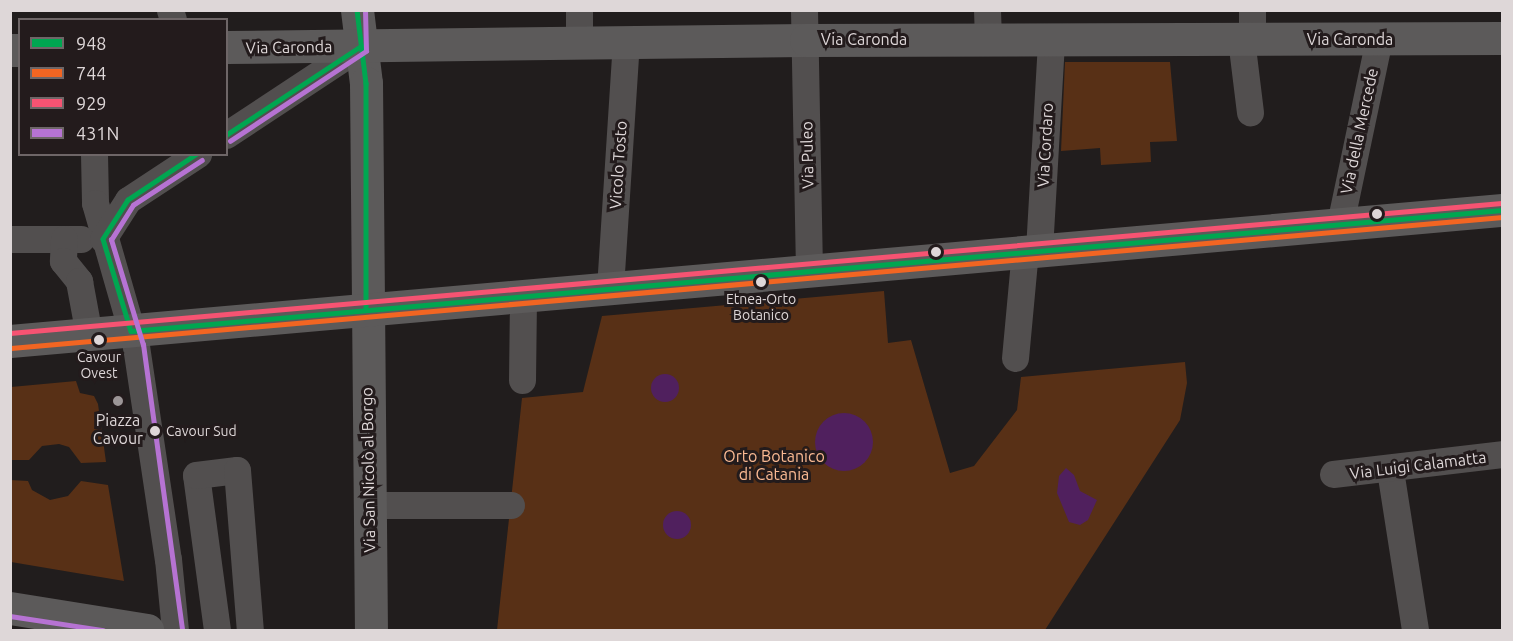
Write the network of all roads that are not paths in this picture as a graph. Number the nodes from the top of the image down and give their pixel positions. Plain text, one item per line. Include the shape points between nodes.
1 (357, 10) edge
2 (579, 10) edge
3 (805, 25) edge
4 (987, 25) edge
5 (1248, 29) edge
6 (1503, 38) edge
7 (1051, 39) junction
8 (1379, 39) junction
9 (579, 42) junction
10 (626, 42) junction
11 (361, 46) junction
12 (228, 47) edge
13 (1250, 112) dead end
14 (228, 134) edge
15 (94, 156) edge
16 (195, 156) edge
17 (1503, 210) edge
18 (1340, 224) junction
19 (103, 238) junction
20 (10, 239) edge
21 (64, 239) junction
22 (1032, 251) junction
23 (809, 270) junction
24 (610, 288) junction
25 (524, 297) junction
26 (366, 309) junction
27 (145, 329) junction
28 (89, 335) junction
29 (10, 341) edge
30 (1015, 358) dead end
31 (522, 380) dead end
32 (1503, 454) edge
33 (1390, 470) junction
34 (1333, 474) dead end
35 (196, 475) junction
36 (158, 480) junction
37 (367, 505) junction
38 (511, 505) dead end
39 (207, 553) junction
40 (168, 559) junction
41 (214, 603) junction
42 (10, 608) edge
43 (249, 617) edge
44 (147, 630) edge
45 (175, 630) edge
46 (217, 630) edge
47 (371, 630) edge
48 (1415, 630) edge

1 - 11 main road, Via San Nicolò al Borgo
2 - 9 street
3 - 4 main road, Via Caronda
3 - 10 main road, Via Caronda
3 - 23 street, Via Puleo
4 - 7 main road, Via Caronda
5 - 7 main road, Via Caronda
5 - 8 main road, Via Caronda
5 - 13 street
6 - 8 main road, Via Caronda
7 - 22 street, Via Cordaro
8 - 18 street, Via della Mercede
9 - 10 main road, Via Caronda
9 - 11 main road, Via Caronda
10 - 24 street, Vicolo Tosto
11 - 12 main road, Via Caronda
11 - 14 street
11 - 26 main road, Via San Nicolò al Borgo via 366,83
15 - 19 street via 95,203
16 - 19 street via 128,200
17 - 18 main road
18 - 22 main road
19 - 21 street
19 - 27 street
20 - 21 street
21 - 28 street via 63,261 79,281
22 - 23 main road
22 - 30 street, Via Cordaro
23 - 24 main road
24 - 25 main road
25 - 26 main road
25 - 31 street
26 - 27 main road
26 - 37 main road, Via San Nicolò al Borgo
27 - 28 main road
27 - 36 street
28 - 29 main road
32 - 33 street, Via Luigi Calamatta
33 - 34 street, Via Luigi Calamatta
33 - 48 street
35 - 36 street
35 - 39 street
35 - 43 street via 237,470
36 - 40 street
37 - 38 street
37 - 47 main road, Via San Nicolò al Borgo
39 - 40 street
39 - 41 street
40 - 45 street
41 - 43 street
41 - 46 street
42 - 44 main road

